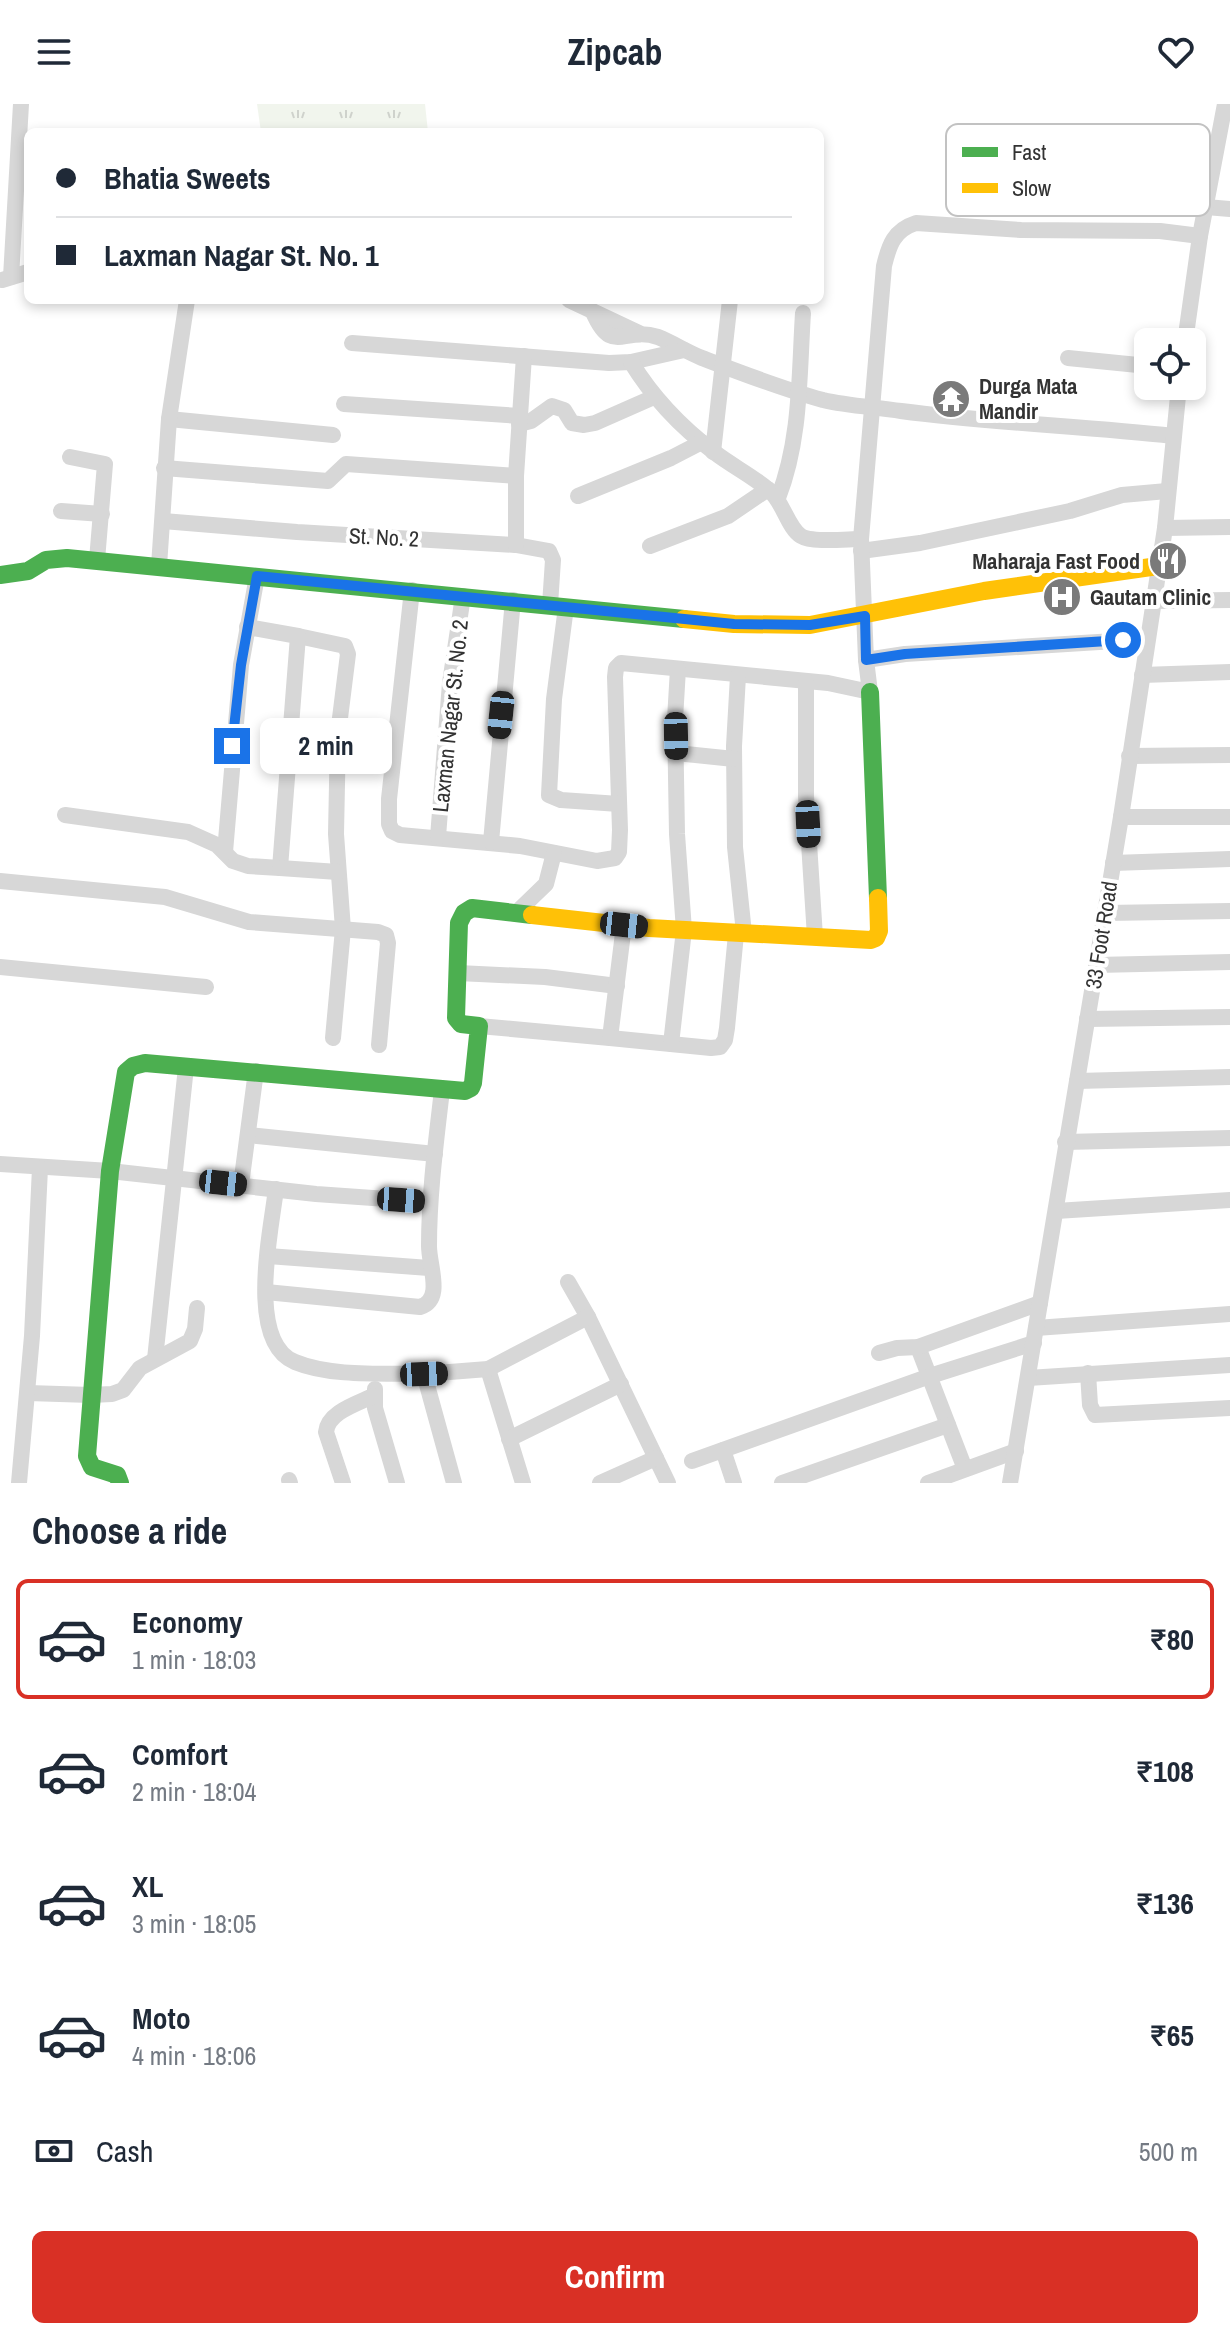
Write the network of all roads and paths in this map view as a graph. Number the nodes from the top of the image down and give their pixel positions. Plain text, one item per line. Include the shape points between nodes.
1 (21, 104) edge
2 (1226, 114) edge
3 (8, 183) edge
4 (1210, 188) edge
5 (1210, 207) edge
6 (1230, 209) edge
7 (1204, 216) edge
8 (1200, 236) junction
9 (5, 279) edge
10 (186, 304) edge
11 (577, 304) edge
12 (730, 304) edge
13 (593, 312) junction
14 (803, 313) dead end
15 (1187, 328) edge
16 (639, 333) junction
17 (616, 338) junction
18 (352, 343) dead end
19 (684, 350) junction
20 (524, 356) junction
21 (1068, 358) dead end
22 (631, 362) junction
23 (609, 363) junction
24 (1134, 365) edge
25 (725, 366) junction
26 (798, 391) junction
27 (654, 397) junction
28 (1177, 400) edge
29 (344, 404) dead end
30 (872, 407) junction
31 (169, 419) junction
32 (520, 420) junction
33 (333, 435) dead end
34 (1173, 436) junction
35 (708, 447) junction
36 (70, 457) dead end
37 (164, 468) junction
38 (516, 476) junction
39 (1167, 491) junction
40 (773, 494) junction
41 (578, 496) dead end
42 (61, 511) dead end
43 (102, 514) junction
44 (163, 521) junction
45 (1230, 527) edge
46 (1165, 528) junction
47 (516, 545) junction
48 (861, 545) junction
49 (650, 546) dead end
50 (97, 560) junction
51 (159, 566) junction
52 (1158, 566) junction
53 (0, 575) edge
54 (257, 576) junction
55 (412, 590) junction
56 (463, 596) junction
57 (513, 600) junction
58 (1230, 600) edge
59 (1153, 601) junction
60 (558, 606) junction
61 (865, 616) junction
62 (247, 627) junction
63 (298, 636) junction
64 (1147, 639) junction
65 (866, 660) junction
66 (678, 669) junction
67 (1230, 672) edge
68 (1142, 675) junction
69 (738, 676) junction
70 (806, 682) junction
71 (870, 692) junction
72 (676, 753) junction
73 (1230, 755) edge
74 (1129, 756) junction
75 (734, 759) junction
76 (619, 804) junction
77 (65, 815) dead end
78 (1121, 817) junction
79 (1230, 817) edge
80 (438, 837) junction
81 (491, 842) junction
82 (225, 852) junction
83 (554, 853) junction
84 (1230, 859) edge
85 (1113, 863) junction
86 (280, 868) junction
87 (338, 872) junction
88 (0, 881) edge
89 (1230, 911) edge
90 (516, 913) junction
91 (1106, 913) junction
92 (624, 925) junction
93 (343, 929) junction
94 (684, 930) junction
95 (740, 934) junction
96 (815, 937) junction
97 (1230, 962) edge
98 (1096, 965) junction
99 (0, 967) edge
100 (458, 973) junction
101 (617, 986) junction
102 (206, 987) dead end
103 (1230, 1017) edge
104 (1087, 1019) junction
105 (479, 1026) junction
106 (333, 1038) dead end
107 (610, 1038) junction
108 (671, 1044) junction
109 (379, 1045) dead end
110 (186, 1067) junction
111 (256, 1071) junction
112 (1230, 1077) edge
113 (1077, 1081) junction
114 (442, 1090) junction
115 (248, 1135) junction
116 (1230, 1138) edge
117 (1065, 1142) junction
118 (435, 1154) junction
119 (0, 1164) edge
120 (40, 1168) junction
121 (110, 1171) junction
122 (174, 1178) junction
123 (241, 1185) junction
124 (276, 1189) junction
125 (1230, 1200) edge
126 (430, 1202) junction
127 (1056, 1211) junction
128 (268, 1256) junction
129 (429, 1268) junction
130 (568, 1282) dead end
131 (266, 1292) junction
132 (1040, 1303) junction
133 (197, 1308) dead end
134 (1230, 1314) edge
135 (588, 1317) junction
136 (1035, 1335) junction
137 (918, 1347) junction
138 (879, 1353) dead end
139 (155, 1359) junction
140 (1230, 1365) edge
141 (488, 1369) junction
142 (382, 1373) junction
143 (1088, 1373) junction
144 (424, 1374) junction
145 (930, 1376) junction
146 (1028, 1378) junction
147 (621, 1384) junction
148 (28, 1393) junction
149 (91, 1395) junction
150 (373, 1396) junction
151 (1230, 1408) edge
152 (948, 1425) junction
153 (509, 1439) junction
154 (723, 1450) junction
155 (1016, 1451) junction
156 (656, 1458) junction
157 (692, 1461) dead end
158 (965, 1469) junction
159 (19, 1483) edge
160 (120, 1483) edge
161 (343, 1483) edge
162 (397, 1483) edge
163 (454, 1483) edge
164 (523, 1483) edge
165 (600, 1483) edge
166 (668, 1483) edge
167 (734, 1483) edge
168 (782, 1483) edge
169 (928, 1483) edge
170 (1010, 1483) edge

1 - 3 street
2 - 4 street
3 - 9 street
5 - 6 street
7 - 8 street
8 - 15 street
8 - 30 street via 933,222 905,226 895,234 884,266
10 - 31 street
11 - 13 street
12 - 25 street
13 - 16 street
13 - 17 street via 601,331
14 - 26 street
16 - 17 street
16 - 19 street
17 - 23 street
18 - 20 street
19 - 22 street
19 - 25 street
20 - 23 street
20 - 32 street
21 - 24 street
22 - 23 street
22 - 27 street
25 - 26 street
25 - 35 street
26 - 30 street
26 - 40 street via 791,459
27 - 32 street via 584,425 572,423 564,410 552,406 531,421
27 - 35 street
28 - 34 street, 33 Foot Road
29 - 32 street
30 - 34 street
30 - 48 street
31 - 33 street
31 - 37 street
32 - 38 street
34 - 39 street, 33 Foot Road
35 - 40 street
35 - 41 street
36 - 43 street via 105,464
37 - 38 street via 328,481 346,464
37 - 44 street
38 - 47 street
39 - 46 street, 33 Foot Road
39 - 48 street via 1122,495 920,543
40 - 48 street via 800,536
40 - 49 street
42 - 43 street
43 - 50 street
44 - 47 street, St. No. 2
44 - 51 street
45 - 46 street
46 - 52 street, 33 Foot Road
47 - 60 street, St. No. 2 via 552,555
48 - 61 street
50 - 51 street
50 - 53 street via 55,558 28,571
51 - 54 street
52 - 59 street, 33 Foot Road
52 - 61 street via 984,591
54 - 55 street
54 - 62 street
55 - 56 street
55 - 80 street via 389,824 400,835
56 - 57 street
56 - 80 street, Laxman Nagar St. No. 2
57 - 60 street
57 - 81 street
58 - 59 street
59 - 64 street, 33 Foot Road
60 - 61 street via 734,624 810,625
60 - 76 street via 549,795
61 - 65 street
62 - 63 street
62 - 82 street
63 - 86 street
63 - 87 street via 337,643 348,654 338,734
64 - 65 street
64 - 68 street, 33 Foot Road
65 - 71 street
66 - 69 street
66 - 72 street
66 - 76 street via 629,663 616,668
67 - 68 street
68 - 74 street, 33 Foot Road
69 - 70 street
69 - 75 street
70 - 71 street
70 - 96 street via 806,796
71 - 96 street via 879,931 871,940
72 - 75 street
72 - 94 street
73 - 74 street
74 - 78 street, 33 Foot Road
75 - 95 street
76 - 83 street via 615,858 597,861
77 - 82 street via 188,832
78 - 79 street
78 - 85 street, 33 Foot Road
80 - 81 street
81 - 83 street
82 - 86 street via 248,866
83 - 90 street via 546,884
84 - 85 street
85 - 91 street, 33 Foot Road
86 - 87 street
87 - 93 street
88 - 93 street via 165,897 249,922
89 - 91 street
90 - 92 street
90 - 100 street via 472,908 464,913
91 - 98 street, 33 Foot Road
92 - 94 street
92 - 101 street
93 - 106 street
93 - 109 street via 386,935
94 - 95 street
94 - 108 street
95 - 96 street
95 - 108 street via 725,1040 711,1048
97 - 98 street
98 - 104 street, 33 Foot Road
99 - 102 street
100 - 101 street
100 - 105 street via 457,1022
101 - 107 street
103 - 104 street
104 - 113 street, 33 Foot Road
105 - 107 street
105 - 114 street via 471,1088
107 - 108 street
110 - 111 street
110 - 121 street via 145,1063 126,1072
110 - 122 street
111 - 114 street
111 - 115 street
112 - 113 street
113 - 117 street, 33 Foot Road
114 - 118 street
115 - 118 street
115 - 123 street
116 - 117 street
117 - 127 street, 33 Foot Road
118 - 126 street
119 - 120 street
120 - 121 street
120 - 148 street
121 - 122 street
121 - 149 street
122 - 123 street
122 - 139 street
123 - 124 street
124 - 126 street
124 - 128 street
125 - 127 street
126 - 129 street
127 - 132 street, 33 Foot Road
128 - 129 street
128 - 131 street
129 - 131 street via 433,1299 420,1307
130 - 135 street
131 - 142 street via 275,1345 292,1361
132 - 136 street, 33 Foot Road
132 - 137 street
133 - 139 street via 190,1341
134 - 136 street
135 - 141 street
135 - 147 street
136 - 145 street
136 - 146 street, 33 Foot Road
137 - 138 street
137 - 145 street
139 - 149 street via 123,1390
140 - 143 street
141 - 144 street
141 - 153 street
142 - 144 street
142 - 150 street
143 - 146 street
143 - 151 street via 1095,1415
144 - 163 street
145 - 152 street
145 - 154 street
146 - 155 street, 33 Foot Road
147 - 153 street
147 - 156 street
148 - 149 street
148 - 159 street
149 - 160 street via 88,1462 117,1475
150 - 161 street via 327,1423
150 - 162 street
152 - 158 street
152 - 168 street
153 - 164 street
154 - 157 street
154 - 167 street
155 - 158 street
155 - 170 street, 33 Foot Road
156 - 165 street
156 - 166 street
158 - 169 street

